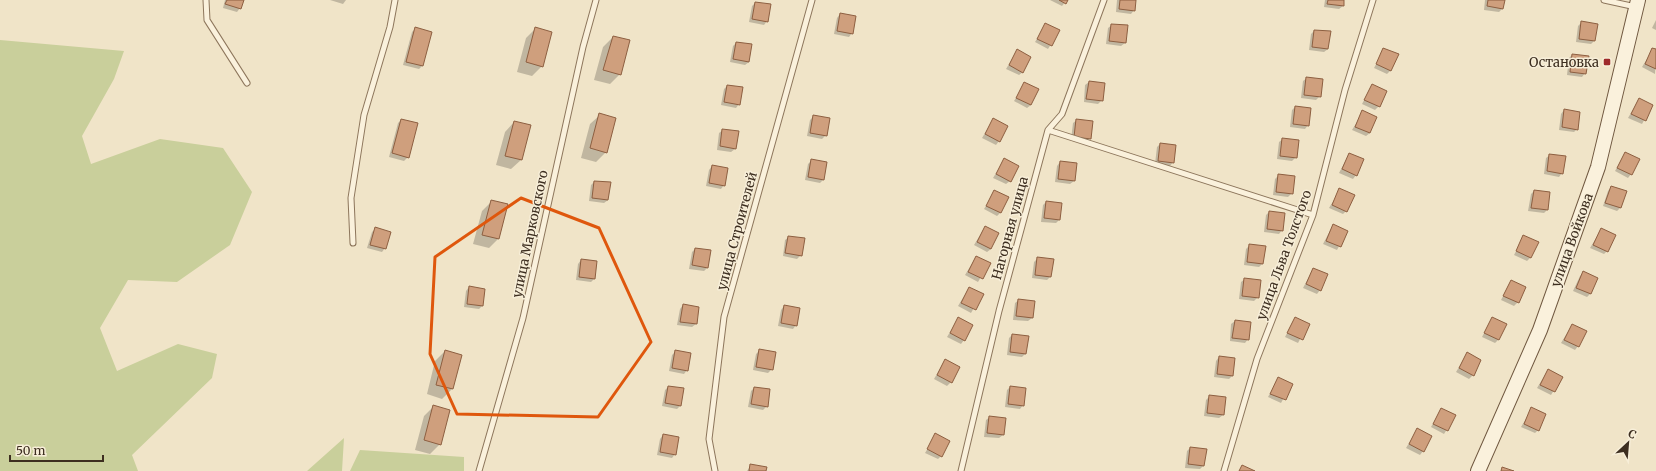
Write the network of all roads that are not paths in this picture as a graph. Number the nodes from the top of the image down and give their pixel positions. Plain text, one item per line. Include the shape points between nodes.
1 (206, 0) edge
2 (395, 0) edge
3 (596, 0) edge
4 (812, 0) edge
5 (1104, 0) edge
6 (1373, 0) edge
7 (1604, 0) edge
8 (1638, 4) edge
9 (248, 83) dead end
10 (1048, 130) junction
11 (1313, 215) junction
12 (353, 243) dead end
13 (479, 471) edge
14 (715, 471) edge
15 (961, 471) edge
16 (1224, 471) edge
17 (1478, 471) edge

1 - 9 lane via 207,20
2 - 12 lane via 390,27 364,115 351,198
3 - 13 lane, улица Марковского via 583,47 523,318
4 - 14 lane, улица Строителей via 724,317 709,439
5 - 10 lane, Нагорная улица via 1062,114
6 - 11 lane, улица Льва Толстого via 1345,90
7 - 8 lane
8 - 17 street, улица Войкова via 1598,167 1540,330
10 - 11 lane
10 - 15 lane, Нагорная улица via 999,311
11 - 16 lane, улица Льва Толстого via 1257,358

